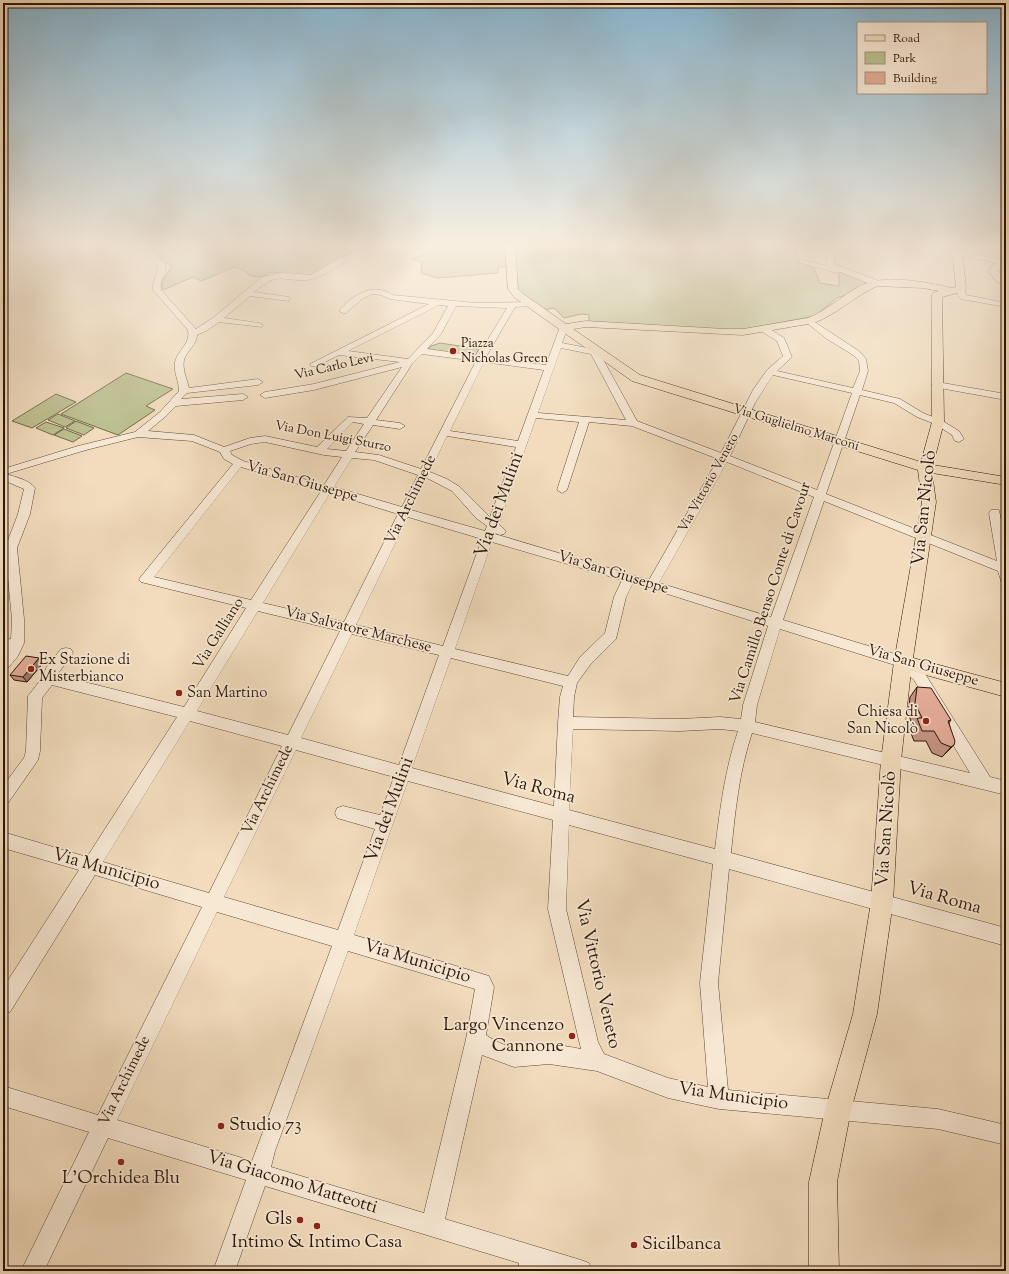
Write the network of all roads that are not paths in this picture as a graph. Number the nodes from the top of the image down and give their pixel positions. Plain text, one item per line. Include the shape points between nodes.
1 (171, 305) edge
2 (233, 305) edge
3 (349, 305) edge
4 (432, 305) edge
5 (453, 305) edge
6 (480, 305) edge
7 (514, 305) edge
8 (532, 305) edge
9 (837, 305) edge
10 (937, 305) edge
11 (508, 307) junction
12 (343, 311) dead end
13 (217, 319) junction
14 (810, 321) junction
15 (588, 324) junction
16 (259, 325) dead end
17 (562, 326) junction
18 (764, 329) junction
19 (194, 333) junction
20 (557, 347) junction
21 (593, 349) junction
22 (420, 351) junction
23 (337, 352) junction
24 (484, 354) junction
25 (409, 362) junction
26 (314, 364) dead end
27 (549, 368) junction
28 (770, 372) junction
29 (258, 382) dead end
30 (937, 385) junction
31 (184, 391) junction
32 (857, 392) junction
33 (265, 394) dead end
34 (243, 397) dead end
35 (1006, 397) edge
36 (173, 403) junction
37 (747, 413) junction
38 (163, 414) junction
39 (533, 415) junction
40 (584, 419) junction
41 (370, 422) junction
42 (938, 422) junction
43 (633, 423) junction
44 (400, 426) dead end
45 (444, 433) junction
46 (138, 434) junction
47 (150, 434) junction
48 (959, 439) dead end
49 (839, 441) junction
50 (522, 445) junction
51 (224, 450) junction
52 (319, 451) junction
53 (349, 454) junction
54 (724, 459) junction
55 (239, 463) junction
56 (926, 468) junction
57 (3, 472) edge
58 (424, 472) junction
59 (3, 477) edge
60 (1006, 481) edge
61 (327, 489) junction
62 (562, 490) dead end
63 (820, 496) junction
64 (405, 512) junction
65 (995, 513) dead end
66 (491, 531) junction
67 (924, 536) junction
68 (1005, 569) edge
69 (629, 578) junction
70 (1006, 581) edge
71 (652, 585) junction
72 (256, 605) junction
73 (776, 622) junction
74 (348, 627) junction
75 (18, 643) junction
76 (3, 645) edge
77 (446, 652) junction
78 (66, 653) dead end
79 (904, 662) junction
80 (3, 664) edge
81 (54, 681) junction
82 (571, 682) junction
83 (1006, 690) edge
84 (187, 714) junction
85 (565, 723) junction
86 (747, 726) junction
87 (291, 743) junction
88 (891, 760) junction
89 (404, 773) junction
90 (985, 782) junction
91 (1006, 788) edge
92 (3, 798) edge
93 (343, 813) dead end
94 (562, 816) junction
95 (385, 824) junction
96 (3, 840) edge
97 (721, 859) junction
98 (91, 865) junction
99 (212, 902) junction
100 (882, 902) junction
101 (1006, 937) edge
102 (343, 940) junction
103 (3, 1005) edge
104 (476, 1039) junction
105 (597, 1061) junction
106 (3, 1096) edge
107 (719, 1098) junction
108 (838, 1110) junction
109 (104, 1126) junction
110 (1006, 1135) edge
111 (259, 1174) junction
112 (432, 1226) junction
113 (530, 1263) edge
114 (32, 1271) edge
115 (224, 1271) edge
116 (580, 1271) edge
117 (824, 1271) edge

1 - 19 street
2 - 13 street
3 - 12 street
4 - 23 street
5 - 22 street, Via Galliano via 437,334
6 - 11 street
7 - 11 street
8 - 17 main road, Via Guglielmo Marconi
9 - 14 main road
10 - 30 main road, Via San Nicolò
11 - 24 street, Via Archimede
13 - 16 street
13 - 19 street
14 - 18 main road
14 - 32 street, Via Camillo Benso Conte di Cavour via 862,358 864,371
15 - 17 main road
15 - 18 main road via 725,332
15 - 21 main road
17 - 20 street, Via dei Mulini
17 - 21 main road, Via Guglielmo Marconi
18 - 28 street, Via Vittorio Veneto via 781,340 788,357
19 - 31 street via 192,343 180,362
20 - 21 street
20 - 27 street, Via dei Mulini
21 - 37 main road, Via Guglielmo Marconi via 636,378
21 - 43 street
22 - 24 street
22 - 25 street, Via Galliano
23 - 25 street
23 - 26 street
24 - 27 street
24 - 45 street, Via Archimede
25 - 33 street, Via Carlo Levi via 314,387
25 - 41 street, Via Galliano
27 - 39 street, Via dei Mulini
28 - 32 street
28 - 37 street, Via Vittorio Veneto
29 - 31 street
30 - 35 street
30 - 42 main road, Via San Nicolò
31 - 36 street
32 - 42 street via 897,400 920,415
32 - 49 street, Via Camillo Benso Conte di Cavour
34 - 36 street
36 - 38 street
37 - 49 main road, Via Guglielmo Marconi
37 - 54 street, Via Vittorio Veneto
38 - 46 street
38 - 47 street
39 - 40 street
39 - 50 street, Via dei Mulini
40 - 43 street
40 - 62 street
41 - 44 street
41 - 52 street via 351,419
41 - 53 street, Via Galliano
42 - 48 street via 956,433
42 - 56 main road, Via San Nicolò
43 - 54 street
45 - 50 street
45 - 58 street, Via Archimede
46 - 47 street
46 - 57 street
47 - 51 street via 194,438
49 - 56 main road, Via Guglielmo Marconi
49 - 63 street, Via Camillo Benso Conte di Cavour
50 - 66 street, Via dei Mulini
51 - 52 street, Via Don Luigi Sturzo via 264,438
51 - 55 street, Via San Giuseppe via 228,457
52 - 53 street, Via Don Luigi Sturzo
53 - 58 street, Via Don Luigi Sturzo via 375,458
53 - 61 street, Via Galliano
54 - 63 street
54 - 71 street, Via Vittorio Veneto
55 - 61 street, Via San Giuseppe
55 - 72 street, Via Salvatore Marchese via 145,579
56 - 60 main road, Via Guglielmo Marconi
56 - 67 main road, Via San Nicolò via 929,502
58 - 64 street, Via Archimede
58 - 66 street, Via Don Luigi Sturzo via 456,489
59 - 75 street via 30,488 24,514 11,548
61 - 64 street, Via San Giuseppe
61 - 72 street, Via Galliano
63 - 67 street
63 - 73 street, Via Camillo Benso Conte di Cavour
64 - 66 street, Via San Giuseppe
64 - 74 street, Via Archimede
65 - 68 street
66 - 69 street, Via San Giuseppe via 515,544
66 - 77 street, Via dei Mulini
67 - 68 street
67 - 79 main road, Via San Nicolò
68 - 70 street
69 - 71 street, Via San Giuseppe
69 - 82 street, Via Vittorio Veneto via 620,597 611,635 585,661
71 - 73 street, Via San Giuseppe
72 - 74 street, Via Salvatore Marchese
72 - 84 street, Via Galliano
73 - 79 street, Via San Giuseppe
73 - 86 street, Via Camillo Benso Conte di Cavour via 750,705
74 - 77 street, Via Salvatore Marchese
74 - 87 street, Via Archimede
75 - 76 street
75 - 80 street
77 - 82 street, Via Salvatore Marchese
77 - 89 street, Via dei Mulini
78 - 81 street via 51,672
79 - 83 main road, Via San Giuseppe
79 - 88 main road, Via San Nicolò
79 - 90 street via 919,676
81 - 84 street, Via Roma
81 - 92 street via 35,696 31,760
82 - 85 street, Via Vittorio Veneto
84 - 87 street, Via Roma
84 - 98 street, Via Galliano
85 - 86 street via 720,723
85 - 94 street, Via Vittorio Veneto
86 - 88 street
86 - 97 street, Via Camillo Benso Conte di Cavour via 738,753
87 - 89 street, Via Roma
87 - 99 street, Via Archimede
88 - 90 street
88 - 100 main road, Via San Nicolò
89 - 94 street, Via Roma
89 - 95 street, Via dei Mulini
90 - 91 street
93 - 95 street
94 - 97 street, Via Roma
94 - 105 street, Via Vittorio Veneto via 557,909 589,1044
95 - 102 street, Via dei Mulini
96 - 98 street, Via Municipio
97 - 100 street, Via Roma
97 - 107 street, Via Camillo Benso Conte di Cavour via 709,983
98 - 99 street, Via Municipio
98 - 103 street, Via Galliano
99 - 102 street, Via Municipio
99 - 109 street, Via Archimede
100 - 101 street, Via Roma
100 - 108 main road, Via San Nicolò via 865,1014
102 - 104 street, Via Municipio via 483,982 485,987
102 - 111 street, Via dei Mulini via 265,1151
104 - 105 street, Via Municipio via 491,1050 514,1057 549,1054
104 - 112 street
105 - 107 street, Via Municipio via 668,1088
106 - 109 street, Via Giacomo Matteotti
107 - 108 street, Via Municipio
108 - 110 street, Via Municipio via 938,1119
108 - 117 main road, Via San Nicolò via 824,1182
109 - 111 street, Via Giacomo Matteotti
109 - 114 street, Via Archimede
111 - 112 street, Via Giacomo Matteotti
111 - 115 street, Via dei Mulini
112 - 113 street, Via Giacomo Matteotti
113 - 116 street, Via Giacomo Matteotti

